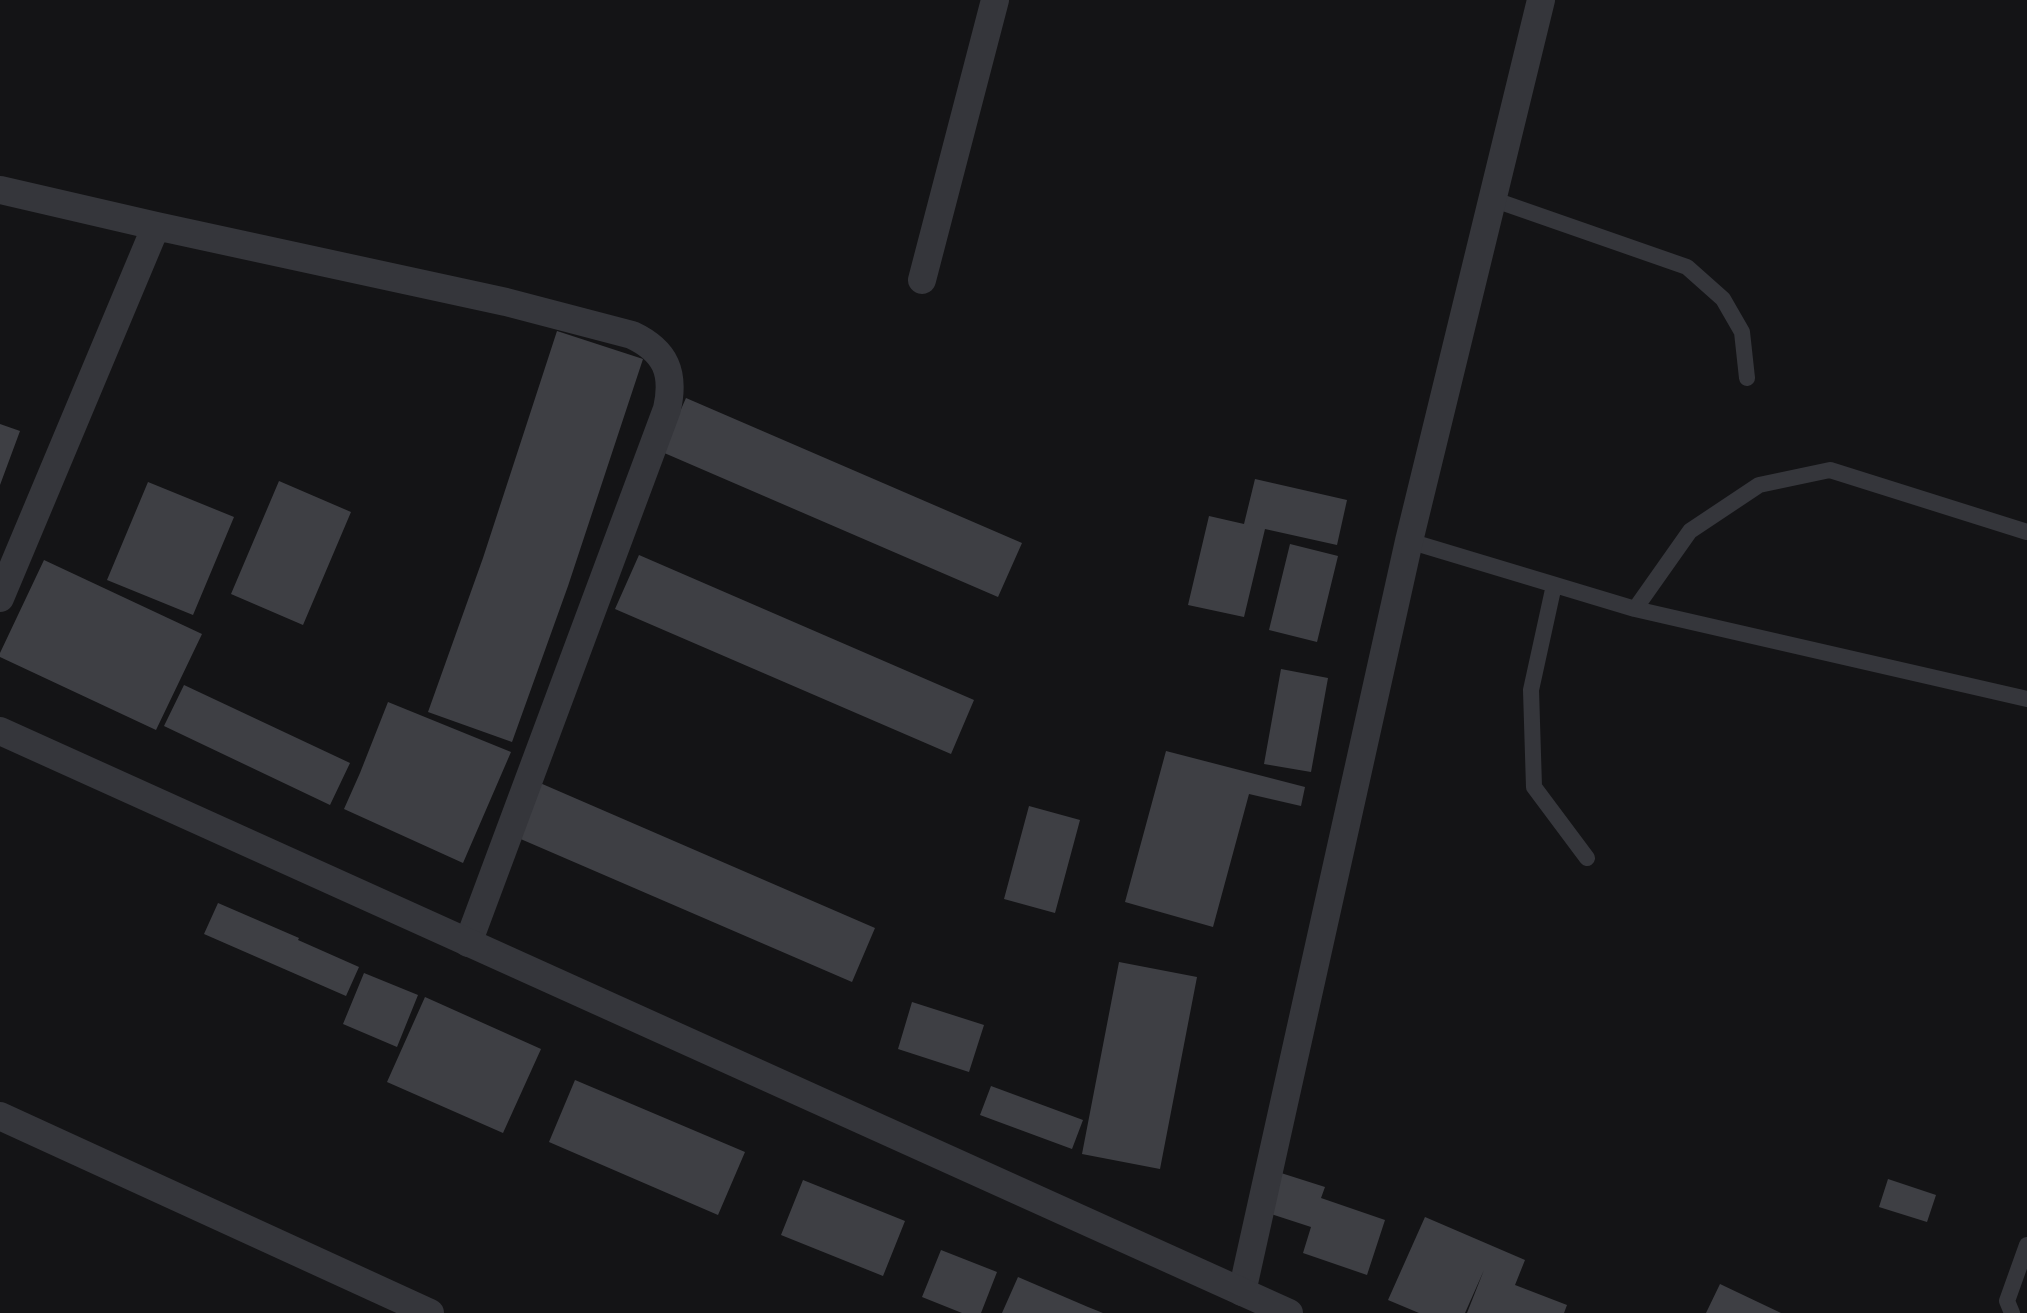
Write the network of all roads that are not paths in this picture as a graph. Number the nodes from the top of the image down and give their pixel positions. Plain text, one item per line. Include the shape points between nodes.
1 (995, 0) edge
2 (1541, 0) edge
3 (0, 190) edge
4 (1492, 198) junction
5 (156, 226) junction
6 (922, 280) dead end
7 (1747, 378) dead end
8 (2027, 532) edge
9 (1409, 541) junction
10 (1554, 584) junction
11 (0, 598) edge
12 (1635, 609) junction
13 (2027, 699) edge
14 (0, 731) edge
15 (1587, 858) dead end
16 (468, 943) junction
17 (0, 1116) edge
18 (2027, 1244) edge
19 (1239, 1303) edge
20 (430, 1313) edge
21 (1289, 1313) edge
22 (2012, 1313) edge

1 - 6 street
2 - 4 street
3 - 5 street
4 - 7 lane via 1687,267 1723,299 1742,332
4 - 9 street
5 - 11 street
5 - 16 street via 506,302 632,335 648,343 659,353 664,364 670,378 667,409
8 - 12 lane via 1830,470 1759,486 1690,531
9 - 10 lane
9 - 19 street
10 - 12 lane
10 - 15 lane via 1531,690 1534,787
12 - 13 lane
14 - 16 street
16 - 19 street via 1059,1208
17 - 20 street
18 - 22 lane via 2008,1301
19 - 21 street

